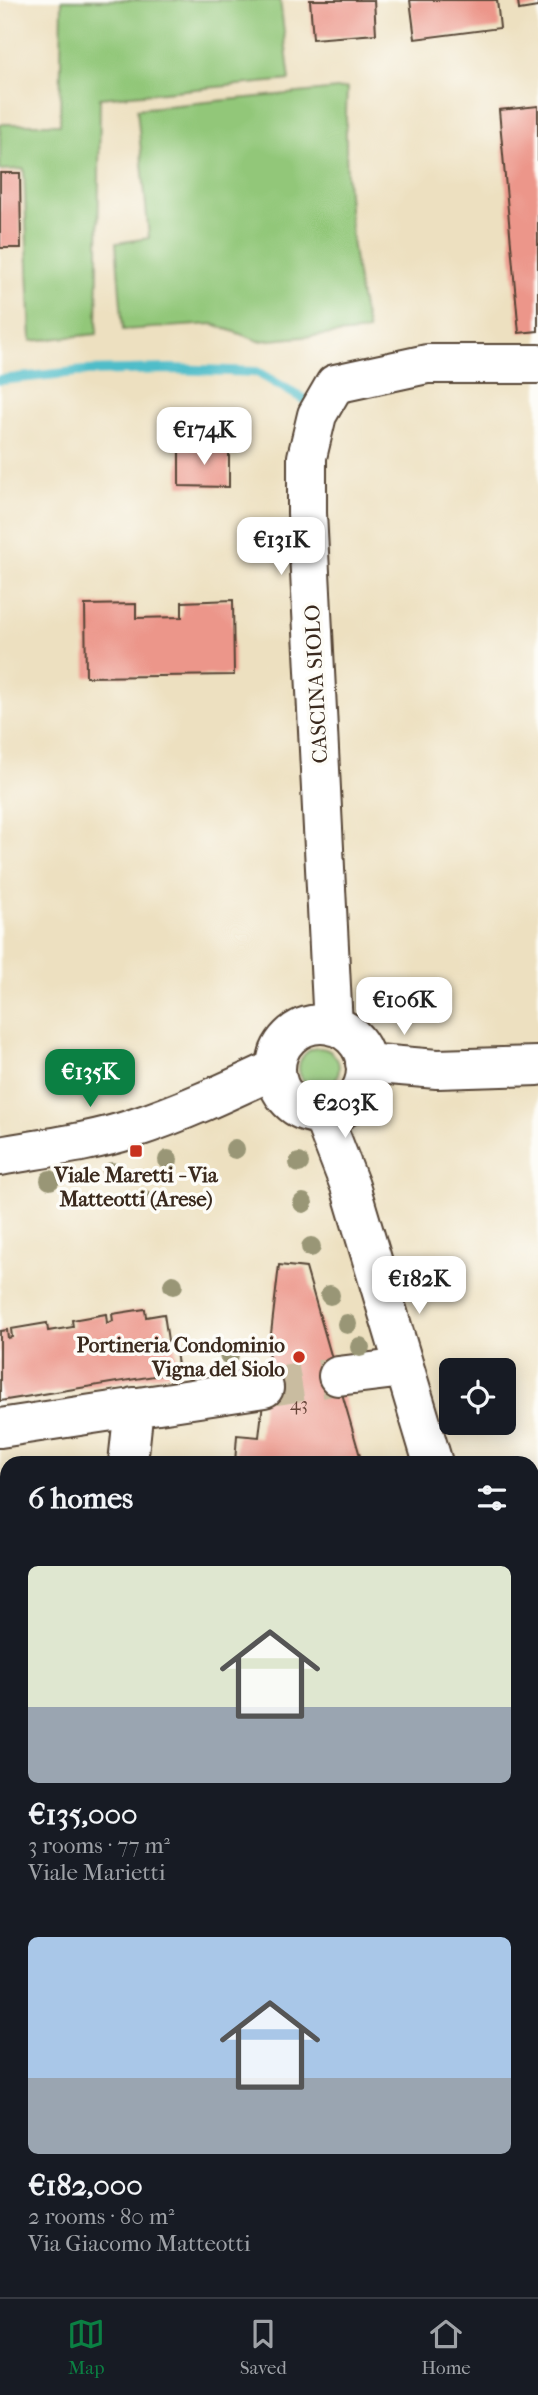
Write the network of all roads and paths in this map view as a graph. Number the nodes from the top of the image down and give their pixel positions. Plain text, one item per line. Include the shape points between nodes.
1 (538, 364) edge
2 (333, 1026) junction
3 (538, 1066) edge
4 (279, 1082) junction
5 (349, 1093) junction
6 (0, 1156) edge
7 (404, 1367) junction
8 (338, 1376) tunnel mouth
9 (264, 1388) tunnel mouth
10 (134, 1407) junction
11 (0, 1428) edge
12 (129, 1456) edge
13 (431, 1456) edge

1 - 2 street, CASCINA SIOLO via 427,364 335,384 317,415 307,457 307,513
2 - 4 street via 317,1024 291,1036 282,1046
2 - 5 street via 354,1039 361,1050
3 - 5 street via 437,1069
4 - 5 street via 299,1109
4 - 6 street via 129,1130
5 - 7 street via 350,1185
7 - 8 street
7 - 13 street
9 - 10 street
10 - 11 street
10 - 12 street

